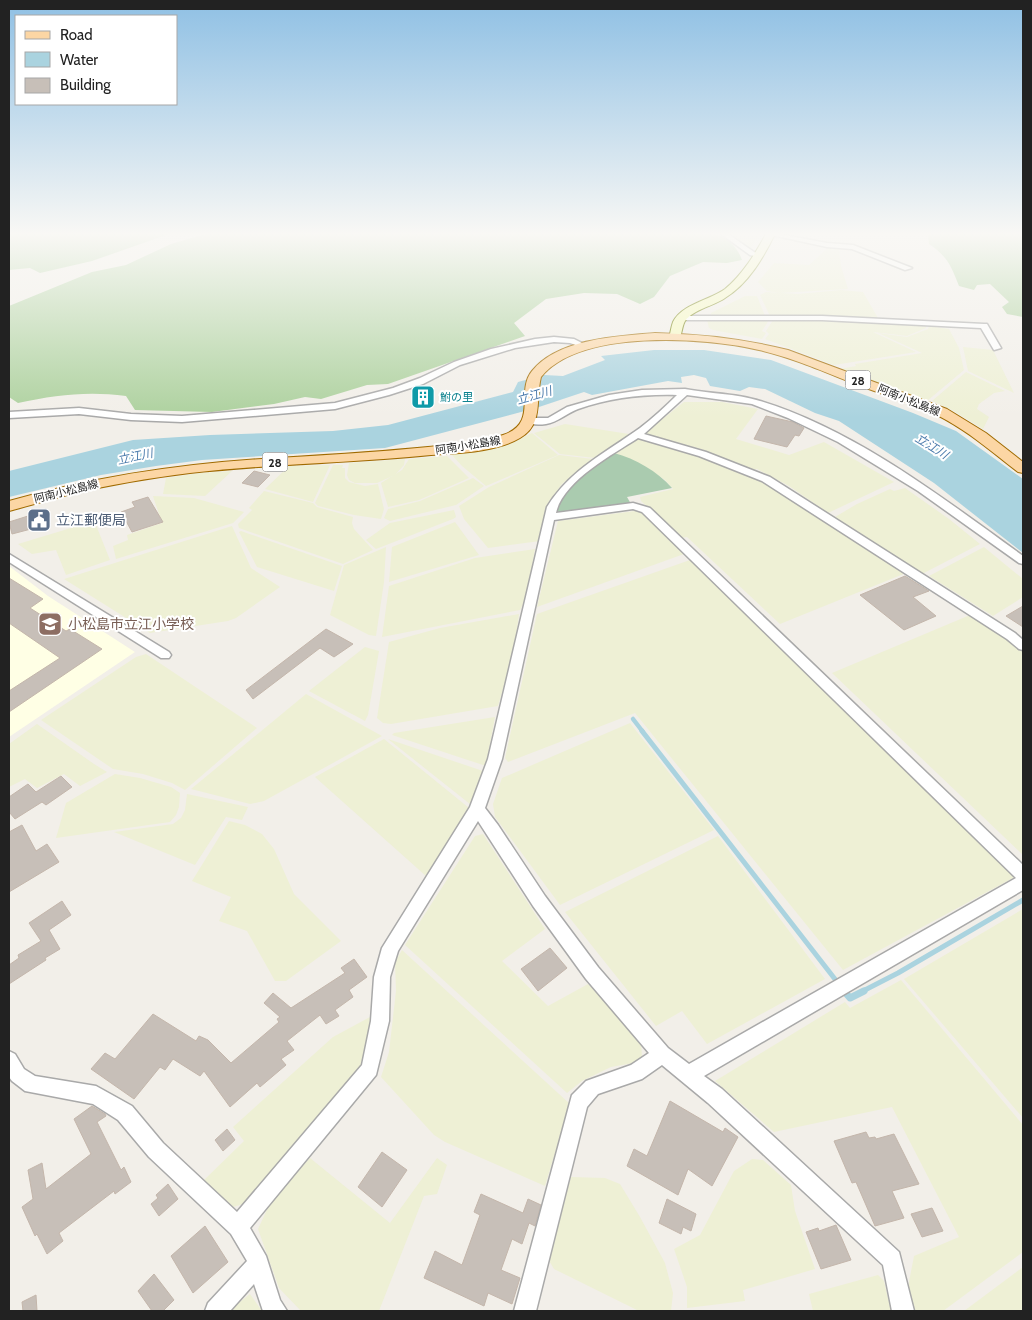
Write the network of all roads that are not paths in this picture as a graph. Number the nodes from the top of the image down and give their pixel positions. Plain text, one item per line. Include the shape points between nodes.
1 (721, 296) edge
2 (682, 318) junction
3 (675, 337) junction
4 (584, 346) junction
5 (996, 348) dead end
6 (685, 392) junction
7 (9, 415) edge
8 (530, 417) junction
9 (637, 435) junction
10 (1023, 469) edge
11 (9, 506) edge
12 (551, 517) junction
13 (9, 558) edge
14 (1023, 561) edge
15 (1023, 646) edge
16 (165, 655) dead end
17 (477, 809) junction
18 (1023, 875) edge
19 (1023, 882) edge
20 (662, 1054) junction
21 (9, 1060) edge
22 (689, 1074) junction
23 (238, 1227) junction
24 (259, 1263) junction
25 (216, 1311) edge
26 (276, 1311) edge
27 (525, 1311) edge
28 (903, 1311) edge

1 - 2 main road
2 - 3 main road
2 - 5 street via 822,318 984,326
3 - 4 main road, 阿南小松島線 / 28 via 626,339
3 - 10 main road, 阿南小松島線 / 28 via 762,346 901,396 960,422
4 - 7 street via 572,340 518,344 444,369 395,391 335,406 192,419 131,417 79,410
4 - 8 main road, 阿南小松島線 / 28 via 555,357 535,375
6 - 8 street via 618,396 570,408 547,423
6 - 9 street
6 - 14 street via 754,402 830,434 914,483
8 - 11 main road, 阿南小松島線 / 28 via 526,426 508,439 483,445 165,472 58,491
9 - 12 street via 570,483 558,495
9 - 15 street via 713,457 766,479
12 - 17 street via 495,759
12 - 18 street via 633,506 646,510
13 - 16 street
17 - 20 street via 592,973
17 - 23 street via 390,948 382,977 380,1021 370,1069
19 - 22 street
20 - 22 street
20 - 27 street via 636,1073 592,1087 579,1102
21 - 23 street via 18,1075 30,1085 96,1095 125,1112 156,1150
22 - 28 street via 892,1259
23 - 24 street
24 - 25 street
24 - 26 street via 271,1306

